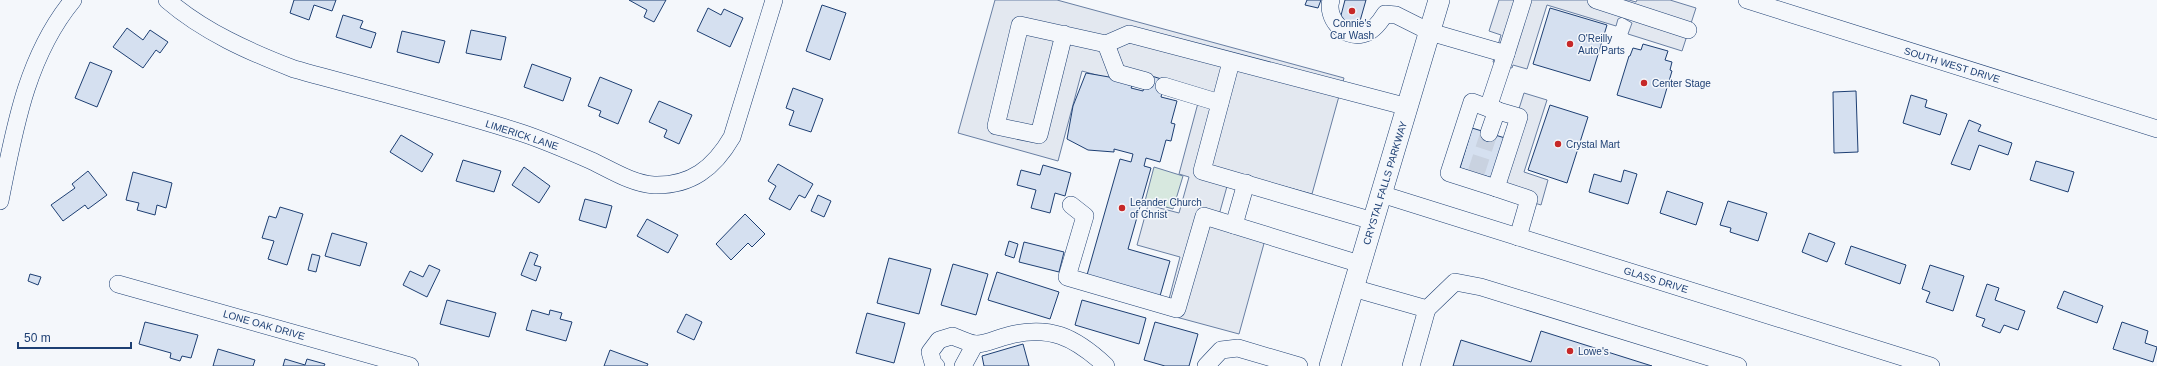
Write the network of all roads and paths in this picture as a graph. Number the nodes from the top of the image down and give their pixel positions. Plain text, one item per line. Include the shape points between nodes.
1 (73, 0) edge
2 (168, 0) edge
3 (774, 0) edge
4 (1331, 0) edge
5 (1440, 0) edge
6 (1523, 0) edge
7 (1747, 0) edge
8 (1604, 1) edge
9 (1688, 30) dead end
10 (1430, 32) junction
11 (1064, 34) junction
12 (1106, 44) junction
13 (1506, 54) junction
14 (1231, 62) junction
15 (1146, 81) dead end
16 (1164, 86) dead end
17 (1220, 104) junction
18 (1408, 107) junction
19 (1492, 109) junction
20 (2157, 129) edge
21 (1489, 133) tunnel mouth
22 (1246, 184) junction
23 (1496, 188) junction
24 (1382, 194) junction
25 (0, 201) edge
26 (1071, 205) dead end
27 (1374, 221) junction
28 (1234, 225) junction
29 (1518, 237) junction
30 (1360, 264) junction
31 (118, 284) dead end
32 (1353, 288) junction
33 (1427, 309) junction
34 (976, 344) junction
35 (410, 366) edge
36 (936, 366) edge
37 (963, 366) edge
38 (1106, 366) edge
39 (1206, 366) edge
40 (1300, 366) edge
41 (1330, 366) edge
42 (1411, 366) edge
43 (1738, 366) edge
44 (1931, 366) edge

1 - 25 street via 46,40 27,85 13,135
2 - 3 street, LIMERICK LANE via 217,34 294,69 521,133 566,149 635,181 653,185 671,184 700,174 722,153 732,137
4 - 10 street via 1329,8 1333,20 1346,32 1362,35 1372,30 1385,14 1396,15
5 - 10 main road, CRYSTAL FALLS PARKWAY
6 - 13 street
7 - 20 street, SOUTH WEST DRIVE
8 - 9 street
10 - 13 street
10 - 18 main road, CRYSTAL FALLS PARKWAY
11 - 11 street via 1020,25 996,126 1039,135
11 - 12 street
12 - 14 street via 1129,34
12 - 15 street via 1117,73
13 - 19 street
14 - 17 street
14 - 18 street
16 - 17 street
17 - 22 street via 1202,171
18 - 24 main road, CRYSTAL FALLS PARKWAY
19 - 21 street
19 - 23 street via 1519,117
19 - 23 street via 1472,102 1449,172 1474,177
22 - 27 street
22 - 28 street
23 - 29 street via 1529,199
24 - 27 main road, CRYSTAL FALLS PARKWAY
24 - 29 street, GLASS DRIVE
26 - 28 street via 1085,216 1067,277 1177,309 1204,216
27 - 30 main road, CRYSTAL FALLS PARKWAY
28 - 30 street
29 - 44 street, GLASS DRIVE
30 - 32 main road, CRYSTAL FALLS PARKWAY
31 - 35 street, LONE OAK DRIVE
32 - 33 street
32 - 41 main road, CRYSTAL FALLS PARKWAY
33 - 42 street
33 - 43 street via 1455,282 1481,287
34 - 36 street via 952,336 939,340 930,352
34 - 37 street
34 - 38 street via 1019,332 1041,330 1065,336 1080,344
39 - 40 street via 1221,350 1238,348

